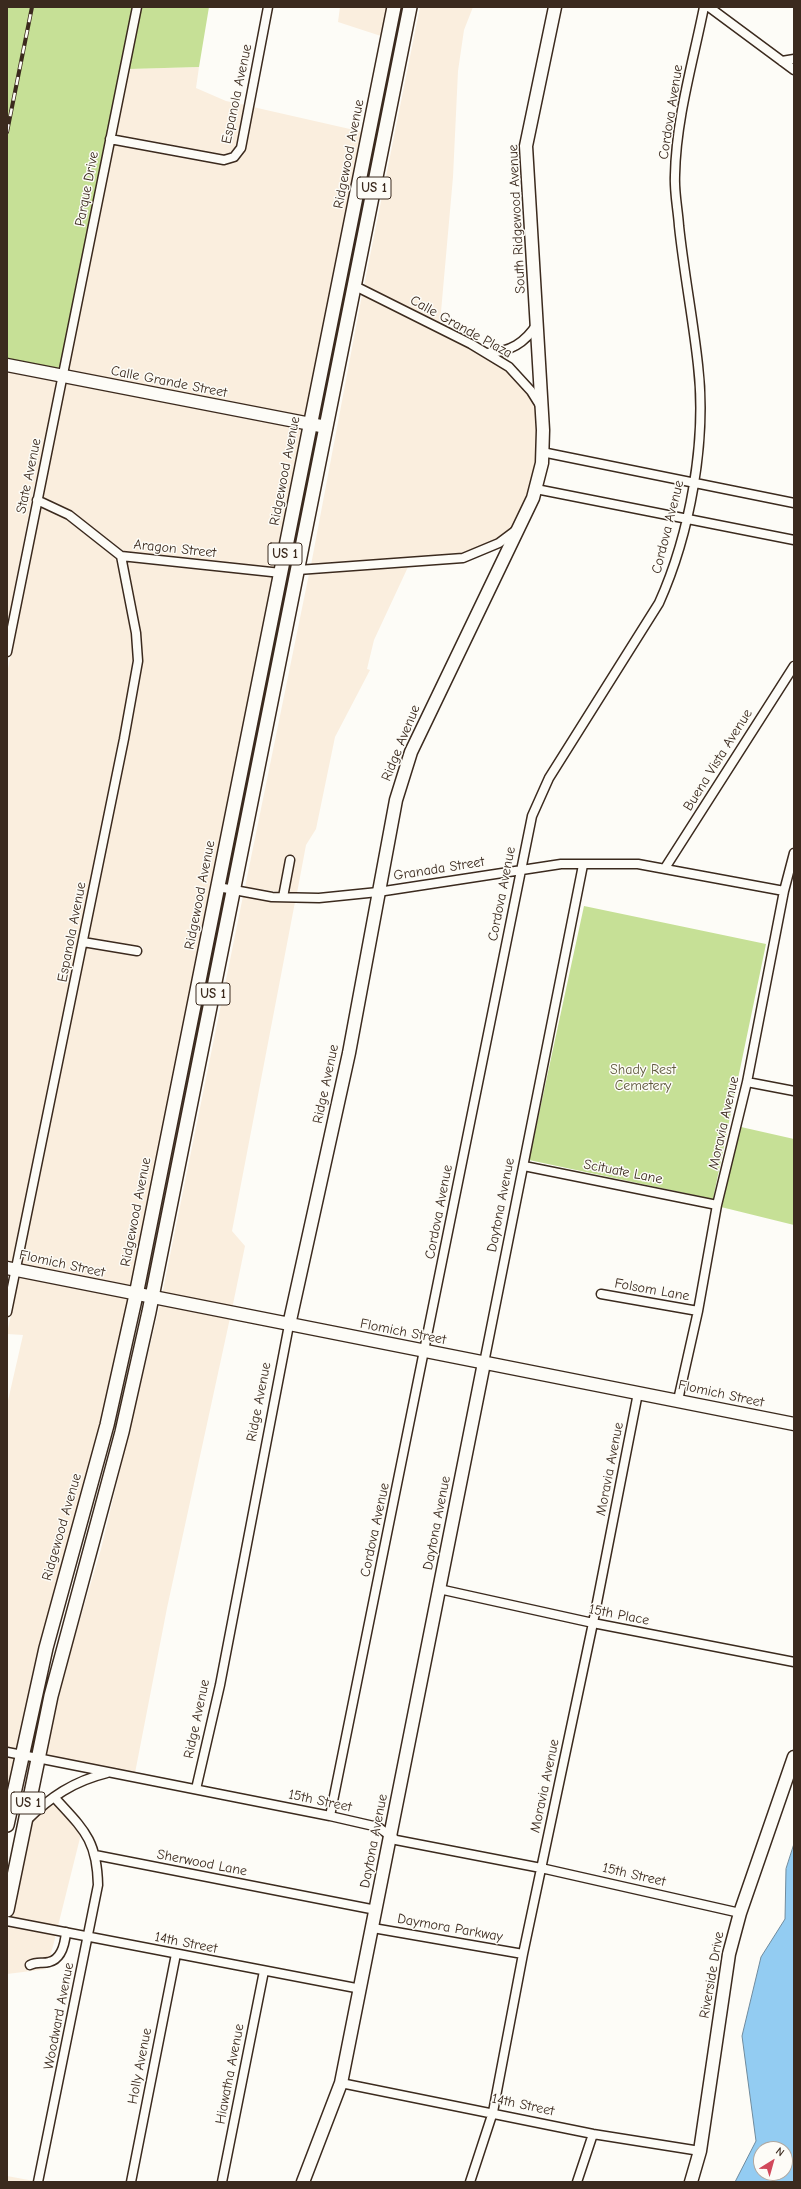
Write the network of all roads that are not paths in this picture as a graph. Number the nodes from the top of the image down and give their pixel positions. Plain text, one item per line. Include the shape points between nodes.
1 (137, 7) edge
2 (268, 7) edge
3 (394, 7) edge
4 (410, 7) edge
5 (555, 7) edge
6 (704, 7) edge
7 (708, 7) edge
8 (794, 59) edge
9 (782, 61) junction
10 (794, 70) edge
11 (369, 132) junction
12 (110, 139) junction
13 (381, 156) junction
14 (355, 286) junction
15 (537, 324) junction
16 (487, 353) junction
17 (7, 365) edge
18 (63, 377) junction
19 (541, 408) junction
20 (310, 424) junction
21 (326, 427) junction
22 (542, 452) junction
23 (693, 482) junction
24 (536, 489) junction
25 (37, 500) junction
26 (794, 503) edge
27 (686, 518) junction
28 (515, 531) junction
29 (794, 540) edge
30 (121, 556) junction
31 (298, 570) junction
32 (281, 574) junction
33 (7, 652) edge
34 (794, 666) edge
35 (794, 853) edge
36 (290, 860) dead end
37 (583, 865) junction
38 (665, 868) junction
39 (520, 869) junction
40 (218, 887) junction
41 (234, 890) junction
42 (784, 891) junction
43 (378, 892) junction
44 (283, 897) junction
45 (83, 942) junction
46 (137, 951) dead end
47 (747, 1082) junction
48 (794, 1091) edge
49 (524, 1166) junction
50 (717, 1205) junction
51 (11, 1269) edge
52 (136, 1294) junction
53 (601, 1294) dead end
54 (152, 1298) junction
55 (7, 1312) edge
56 (698, 1312) junction
57 (289, 1324) junction
58 (425, 1351) junction
59 (484, 1363) junction
60 (638, 1393) junction
61 (678, 1400) junction
62 (794, 1424) edge
63 (439, 1589) junction
64 (593, 1623) junction
65 (794, 1662) edge
66 (7, 1752) edge
67 (22, 1754) junction
68 (794, 1757) edge
69 (38, 1758) junction
70 (109, 1772) junction
71 (196, 1789) junction
72 (54, 1796) junction
73 (330, 1816) junction
74 (24, 1824) junction
75 (7, 1825) edge
76 (389, 1834) junction
77 (95, 1855) junction
78 (541, 1868) junction
79 (7, 1910) edge
80 (376, 1910) junction
81 (740, 1913) junction
82 (7, 1921) edge
83 (373, 1928) junction
84 (66, 1932) junction
85 (88, 1937) junction
86 (176, 1954) junction
87 (523, 1954) junction
88 (30, 1964) dead end
89 (264, 1971) junction
90 (361, 1989) junction
91 (341, 2083) junction
92 (493, 2112) junction
93 (593, 2134) junction
94 (700, 2151) junction
95 (38, 2182) edge
96 (131, 2182) edge
97 (222, 2182) edge
98 (303, 2182) edge
99 (470, 2182) edge
100 (577, 2182) edge
101 (692, 2182) edge

1 - 12 street, Parque Drive
2 - 12 street, Espanola Avenue via 241,148 234,157 224,160
3 - 11 main road, Ridgewood Avenue / US 1
4 - 13 main road, US 1
5 - 15 street, South Ridgewood Avenue via 526,146
6 - 23 street, Cordova Avenue via 679,132 675,176 681,243 699,374 700,446
7 - 9 street
8 - 9 street
9 - 10 street
11 - 13 main road via 378,144
11 - 20 main road, Ridgewood Avenue / US 1
12 - 18 street, Parque Drive
13 - 14 main road, US 1
14 - 16 street, Calle Grande Plaza
14 - 21 main road, US 1
15 - 16 street via 524,340 513,348
15 - 19 street, South Ridgewood Avenue
16 - 19 street, Calle Grande Plaza via 521,378
17 - 18 street, Calle Grande Street
18 - 20 street, Calle Grande Street
18 - 25 street, State Avenue
19 - 22 street, Ridge Avenue
20 - 21 street, Calle Grande Street
20 - 32 main road, Ridgewood Avenue / US 1
21 - 31 main road, US 1
22 - 23 street
22 - 24 street, Ridge Avenue
23 - 26 street
23 - 27 street, Cordova Avenue
24 - 27 street
24 - 28 street, Ridge Avenue
25 - 30 street, Aragon Street via 69,515
25 - 33 street, State Avenue
27 - 29 street
27 - 39 street, Cordova Avenue via 672,575 659,603 550,778 535,809
28 - 31 street via 499,543 463,558
28 - 43 street, Ridge Avenue via 411,752 396,800
30 - 32 street, Aragon Street
30 - 45 street, Espanola Avenue via 136,633 138,661
31 - 41 main road, US 1
32 - 40 main road, Ridgewood Avenue / US 1
34 - 38 street, Buena Vista Avenue
35 - 42 street, Moravia Avenue
36 - 44 street
37 - 38 street, Granada Street via 638,864
37 - 39 street, Granada Street via 561,864
37 - 49 street, Daytona Avenue
38 - 42 street, Granada Street
39 - 43 street, Granada Street
39 - 58 street, Cordova Avenue
40 - 41 street, Granada Street
40 - 52 main road, Ridgewood Avenue / US 1
41 - 44 street, Granada Street
41 - 54 main road, US 1
42 - 47 street, Moravia Avenue
43 - 44 street, Granada Street via 319,898
43 - 57 street, Ridge Avenue via 349,1053
45 - 46 street
45 - 51 street, Espanola Avenue
47 - 48 street
47 - 50 street, Moravia Avenue
49 - 50 street, Scituate Lane
49 - 59 street, Daytona Avenue
50 - 56 street, Moravia Avenue
51 - 52 street, Flomich Street
51 - 55 street, Espanola Avenue
52 - 54 street, Flomich Street
52 - 67 main road, Ridgewood Avenue / US 1 via 107,1425 61,1590
53 - 56 street, Folsom Lane
54 - 57 street, Flomich Street
54 - 69 main road, US 1 via 122,1432 51,1696
56 - 61 street, Moravia Avenue
57 - 58 street, Flomich Street
57 - 71 street, Ridge Avenue via 220,1685
58 - 59 street, Flomich Street
58 - 73 street, Cordova Avenue
59 - 60 street, Flomich Street
59 - 63 street, Daytona Avenue
60 - 61 street, Flomich Street
60 - 64 street, Moravia Avenue
61 - 62 street, Flomich Street
63 - 64 street, 15th Place
63 - 76 street, Daytona Avenue
64 - 65 street, 15th Place
64 - 78 street, Moravia Avenue
66 - 67 street, 15th Street
67 - 69 street, 15th Street
67 - 75 main road, US 1
68 - 81 street, Riverside Drive
69 - 70 street, 15th Street
69 - 74 main road, US 1
70 - 71 street, 15th Street
70 - 72 street via 70,1785
71 - 73 street, 15th Street
72 - 74 street
72 - 77 street via 88,1836
73 - 76 street, 15th Street via 378,1827
74 - 79 main road, US 1
76 - 78 street, 15th Street via 396,1840
76 - 80 street, Daytona Avenue
77 - 80 street, Sherwood Lane
77 - 85 street, Woodward Avenue via 98,1885
78 - 81 street, 15th Street
78 - 87 street, Moravia Avenue
80 - 83 street, Daytona Avenue
81 - 94 street, Riverside Drive via 729,1954
82 - 84 street, 14th Street
83 - 87 street, Daymora Parkway
83 - 90 street, Daytona Avenue
84 - 85 street, 14th Street
84 - 88 street via 65,1944 54,1960 49,1963
85 - 86 street, 14th Street
85 - 95 street, Woodward Avenue
86 - 89 street, 14th Street
86 - 96 street, Holly Avenue
87 - 92 street, Moravia Avenue
89 - 90 street, 14th Street
89 - 97 street, Hiawatha Avenue
90 - 91 street, Daytona Avenue
91 - 92 street, 14th Street
91 - 98 street, Daytona Avenue
92 - 93 street, 14th Street
92 - 99 street, Moravia Avenue
93 - 94 street, 14th Street
93 - 100 street
94 - 101 street, Riverside Drive

